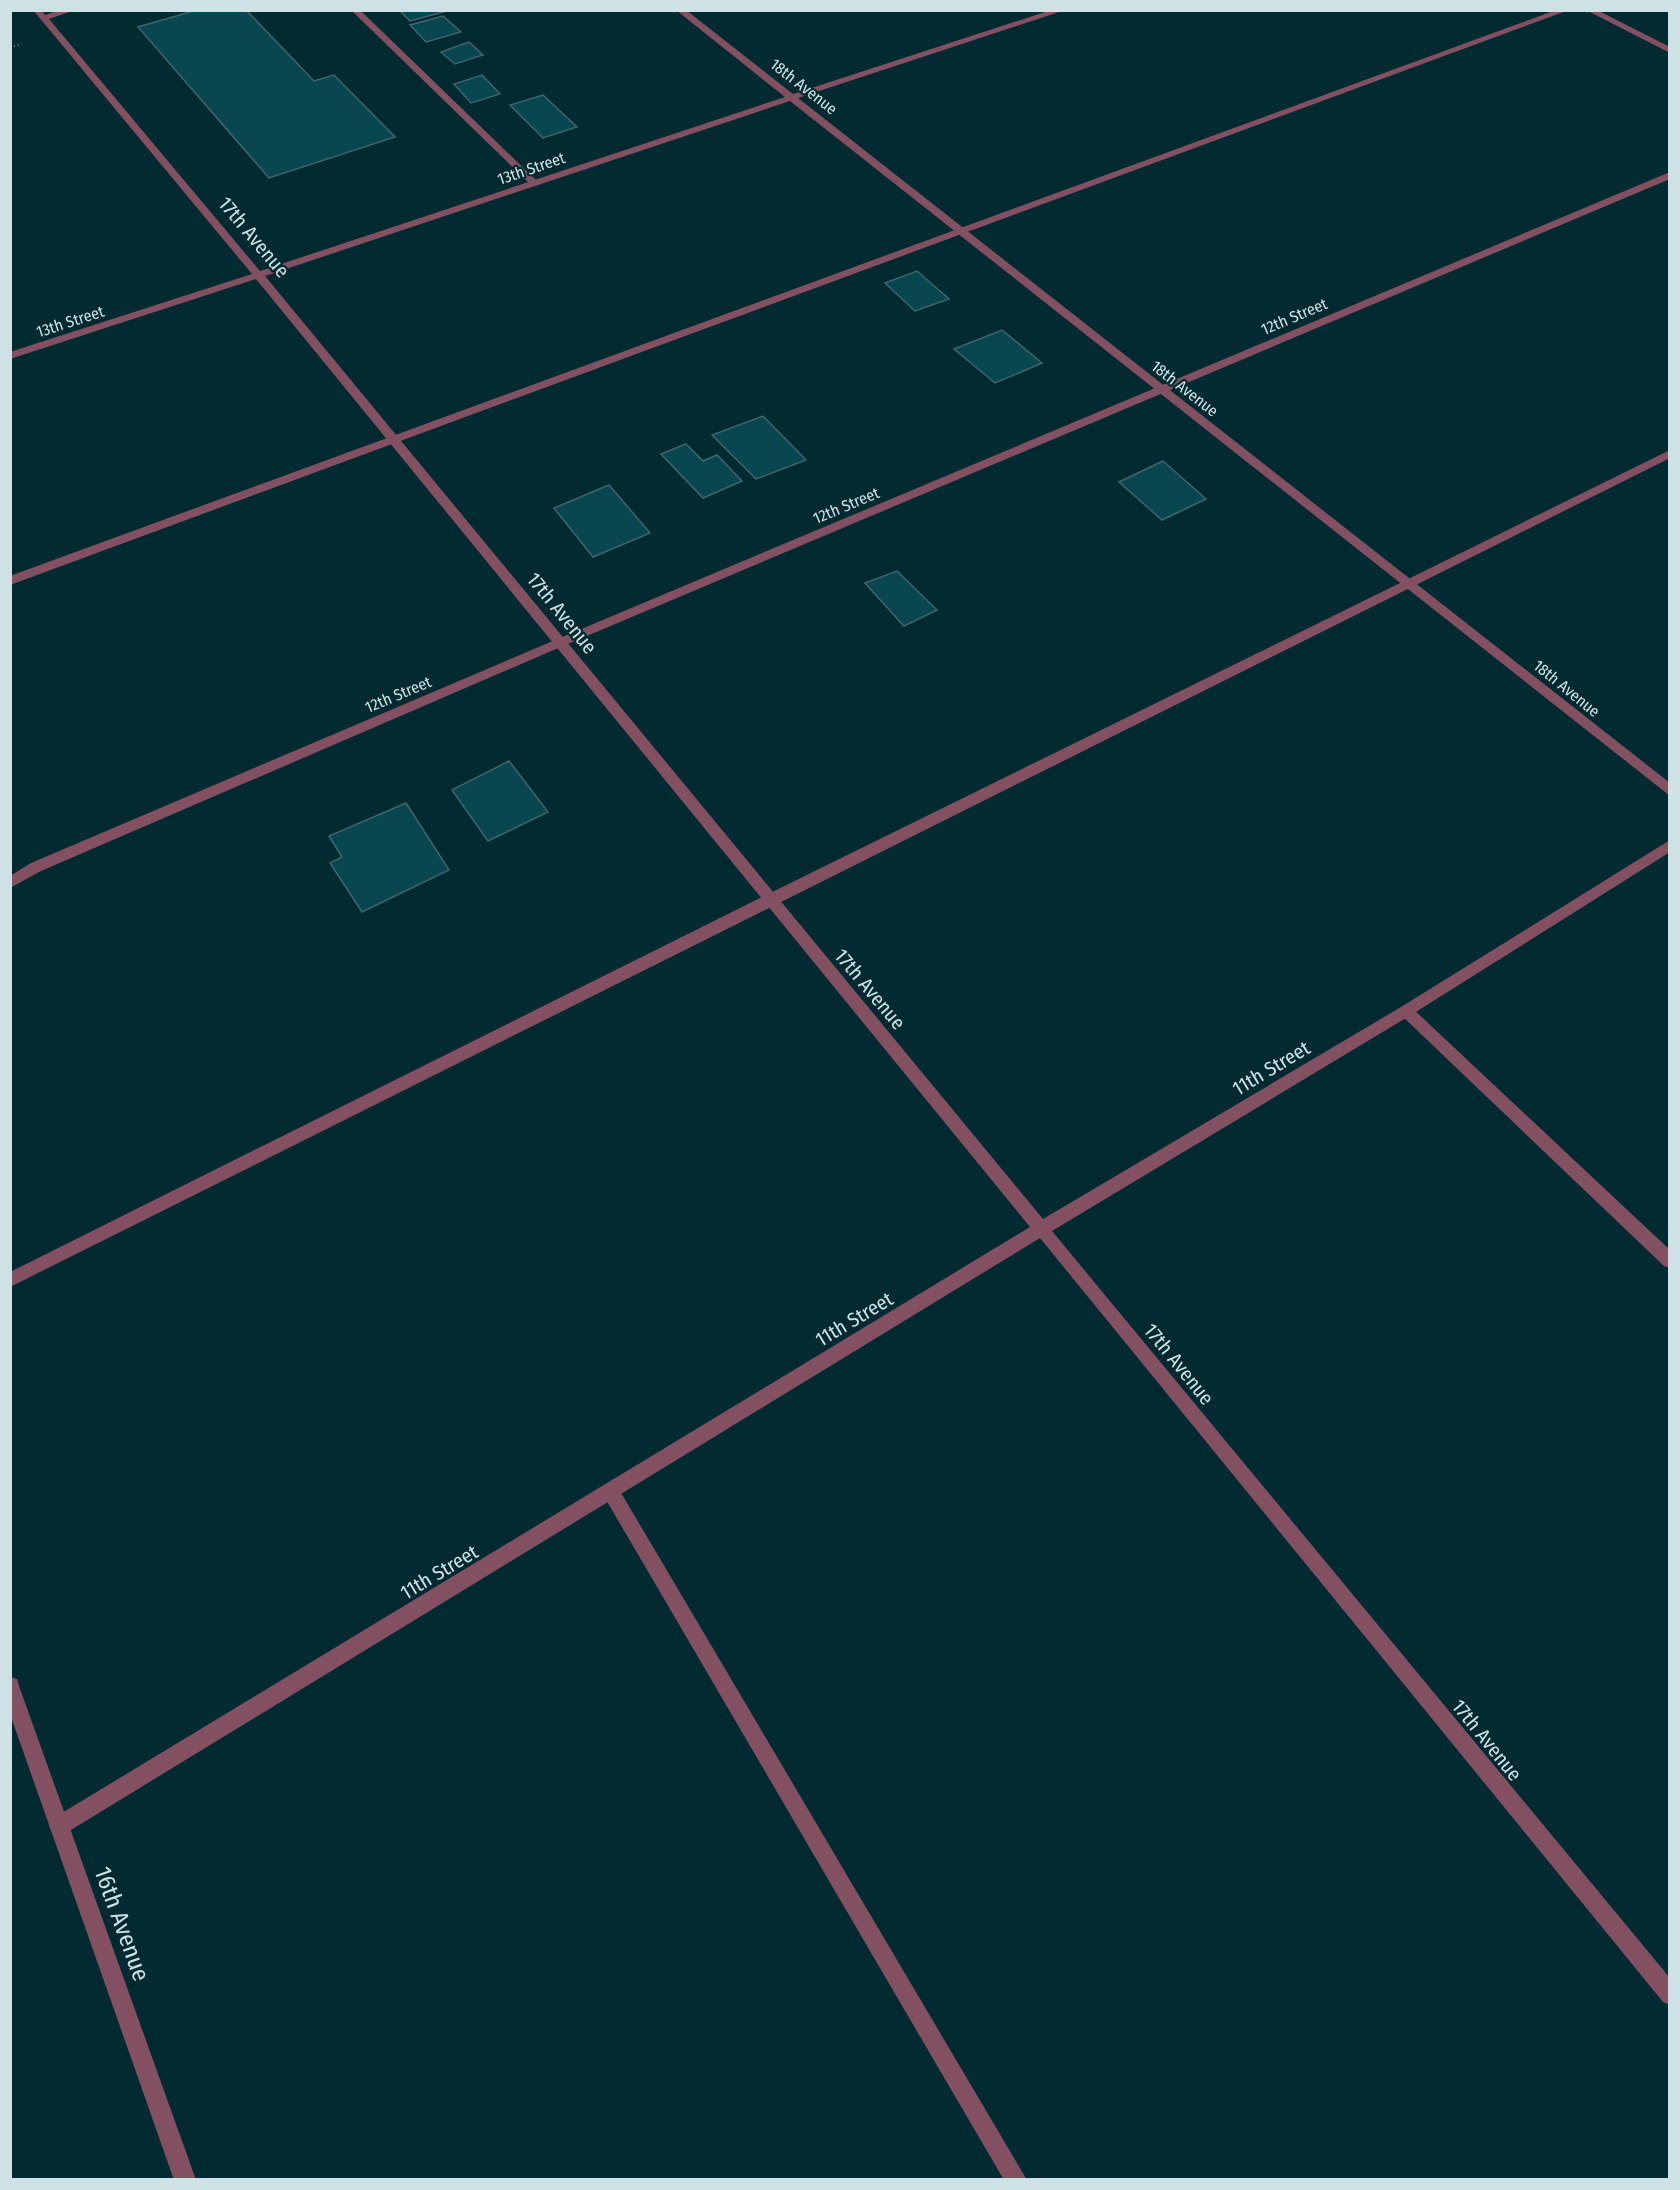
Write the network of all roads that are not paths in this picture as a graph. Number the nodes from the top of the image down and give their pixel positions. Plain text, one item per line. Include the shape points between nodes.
1 (71, 10) edge
2 (355, 10) edge
3 (680, 10) edge
4 (1061, 10) edge
5 (1565, 10) edge
6 (1590, 10) edge
7 (40, 14) edge
8 (1670, 51) edge
9 (791, 96) junction
10 (1670, 175) edge
11 (534, 183) junction
12 (961, 232) junction
13 (260, 276) junction
14 (10, 356) edge
15 (1160, 390) junction
16 (396, 441) junction
17 (1670, 453) edge
18 (10, 580) edge
19 (1410, 584) junction
20 (559, 643) junction
21 (1670, 791) edge
22 (1670, 845) edge
23 (36, 867) junction
24 (10, 870) edge
25 (10, 883) edge
26 (769, 900) junction
27 (1406, 1011) junction
28 (1041, 1229) junction
29 (1670, 1261) edge
30 (10, 1280) edge
31 (611, 1492) junction
32 (10, 1686) edge
33 (59, 1826) junction
34 (1670, 1995) edge
35 (185, 2180) edge
36 (1016, 2180) edge

1 - 7 street
2 - 11 street
3 - 9 street, 18th Avenue
4 - 9 street, 13th Street
5 - 12 street
6 - 8 street
7 - 13 street, 17th Avenue
9 - 11 street, 13th Street
9 - 12 street, 18th Avenue
10 - 15 street, 12th Street
11 - 13 street, 13th Street
12 - 15 street, 18th Avenue
12 - 16 street
13 - 14 street, 13th Street
13 - 16 street, 17th Avenue
15 - 19 street, 18th Avenue
15 - 20 street, 12th Street
16 - 18 street
16 - 20 street, 17th Avenue
17 - 19 street
19 - 21 street, 18th Avenue
19 - 26 street
20 - 23 street, 12th Street
20 - 26 street, 17th Avenue
22 - 27 street, 11th Street
23 - 24 street, 12th Street
23 - 25 street, 12th Street
26 - 28 street, 17th Avenue
26 - 30 street
27 - 28 street, 11th Street
27 - 29 street
28 - 31 street, 11th Street
28 - 34 street, 17th Avenue
31 - 33 street, 11th Street
31 - 36 street
32 - 33 street, 16th Avenue
33 - 35 street, 16th Avenue

